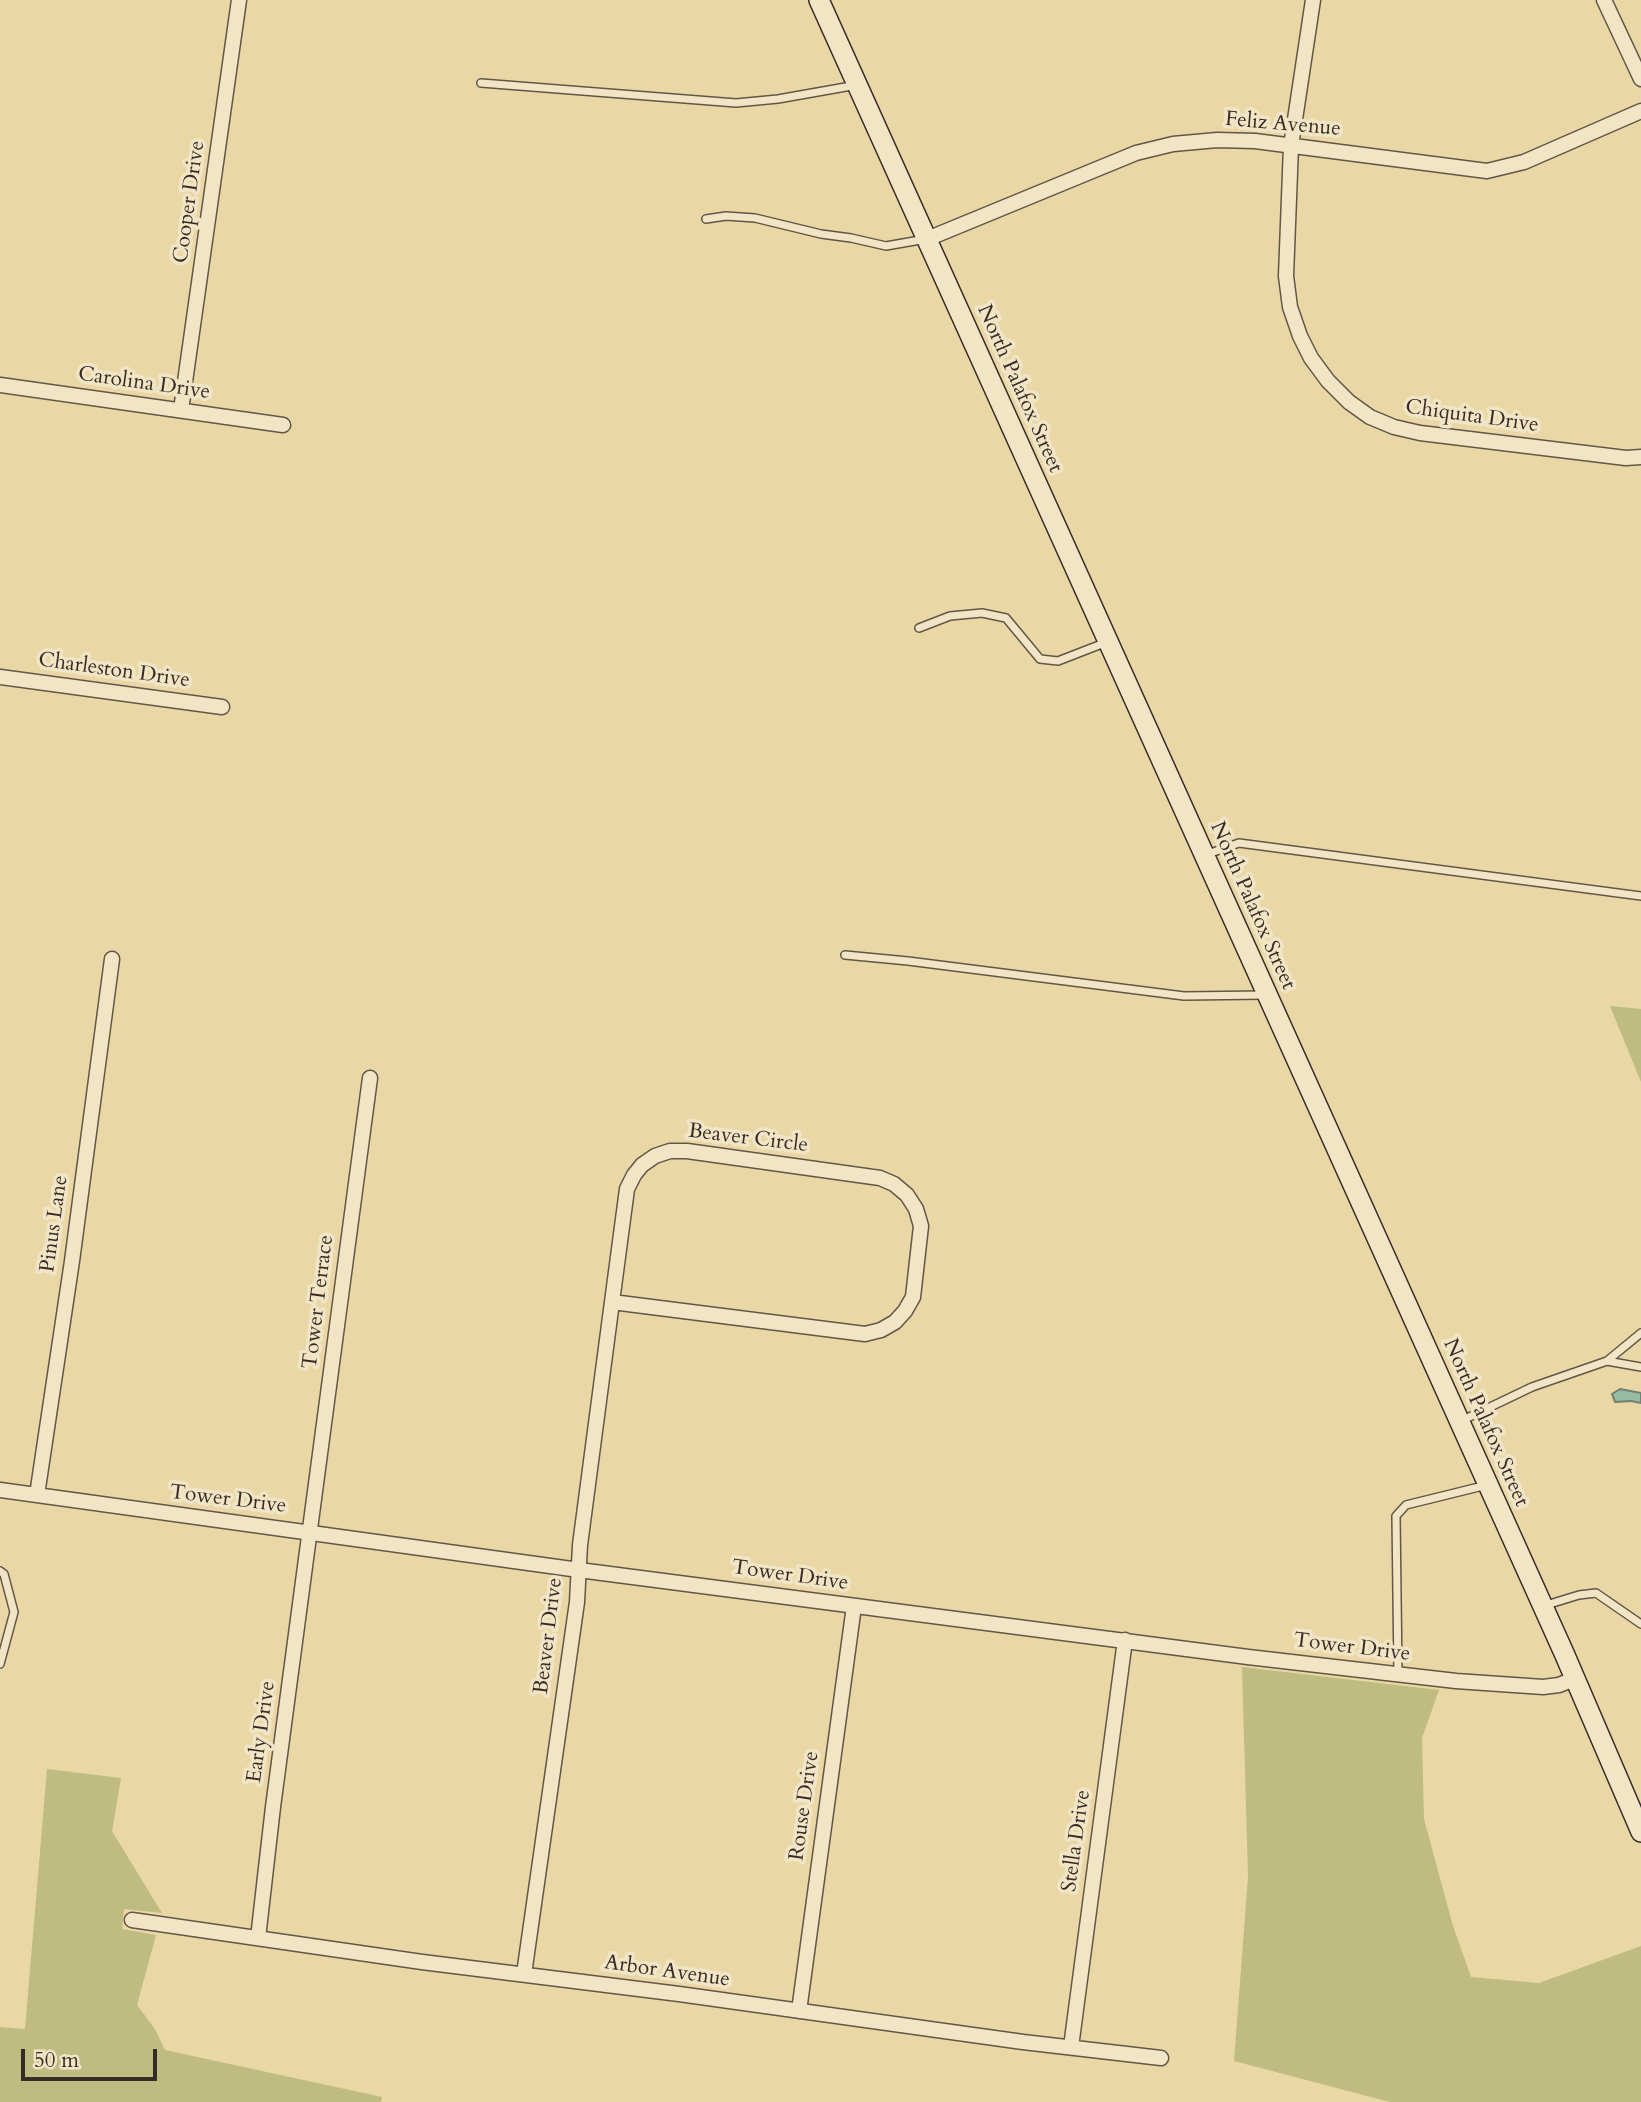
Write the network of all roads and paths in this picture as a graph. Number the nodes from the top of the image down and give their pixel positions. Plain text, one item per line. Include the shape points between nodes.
1 (239, 0) edge
2 (819, 0) edge
3 (1312, 0) edge
4 (1604, 0) edge
5 (1641, 79) edge
6 (481, 83) dead end
7 (858, 85) junction
8 (1641, 111) edge
9 (1291, 146) junction
10 (706, 219) dead end
11 (927, 239) junction
12 (0, 385) edge
13 (181, 410) junction
14 (283, 425) dead end
15 (1641, 457) edge
16 (919, 628) dead end
17 (1108, 642) junction
18 (0, 677) edge
19 (222, 707) dead end
20 (1204, 855) junction
21 (1641, 896) edge
22 (845, 955) dead end
23 (112, 959) dead end
24 (1267, 995) junction
25 (370, 1078) dead end
26 (612, 1302) junction
27 (1641, 1333) edge
28 (1607, 1361) junction
29 (1641, 1367) edge
30 (1459, 1422) junction
31 (1488, 1485) junction
32 (0, 1490) edge
33 (37, 1495) junction
34 (310, 1532) junction
35 (579, 1570) junction
36 (0, 1571) edge
37 (853, 1606) junction
38 (1542, 1606) junction
39 (1641, 1624) edge
40 (1125, 1640) junction
41 (0, 1664) edge
42 (1398, 1674) junction
43 (1574, 1679) junction
44 (1641, 1832) edge
45 (132, 1920) dead end
46 (258, 1938) junction
47 (524, 1974) junction
48 (799, 2011) junction
49 (1071, 2048) junction
50 (1161, 2058) dead end

1 - 13 street, Cooper Drive
2 - 7 main road, North Palafox Street
3 - 9 street, Chiquita Drive
4 - 5 street
6 - 7 lane via 736,103
7 - 11 main road, North Palafox Street
8 - 9 street, Feliz Avenue via 1524,162 1487,171
9 - 11 street, Feliz Avenue via 1217,140 1136,153
9 - 15 street, Chiquita Drive via 1286,276 1290,307 1311,358 1349,402 1370,417 1420,433
10 - 11 lane via 755,218 886,246
11 - 17 main road, North Palafox Street
12 - 13 street, Carolina Drive
13 - 14 street, Carolina Drive
16 - 17 lane via 950,616 982,613 1006,618 1040,659 1058,661
17 - 20 main road, North Palafox Street
18 - 19 street, Charleston Drive
20 - 21 lane via 1239,843
20 - 24 main road, North Palafox Street
22 - 24 lane via 1184,996
23 - 33 street, Pinus Lane
24 - 30 main road, North Palafox Street
25 - 34 street, Tower Terrace
26 - 26 street, Beaver Circle via 627,1189 642,1165 670,1151 880,1178 907,1195 921,1226 913,1297 895,1322 865,1334
26 - 35 street, Beaver Drive
27 - 28 lane
28 - 29 lane
28 - 30 lane via 1532,1387
30 - 31 main road, North Palafox Street
31 - 38 main road, North Palafox Street
31 - 42 lane via 1406,1505 1396,1516
32 - 33 street, Tower Drive
33 - 34 street, Tower Drive
34 - 35 street, Tower Drive
34 - 46 street, Early Drive
35 - 37 street, Tower Drive
35 - 47 street, Beaver Drive
36 - 41 lane via 5,1574 14,1612
37 - 40 street, Tower Drive
37 - 48 street, Rouse Drive
38 - 39 lane via 1596,1593
38 - 43 main road, North Palafox Street
40 - 42 street, Tower Drive
40 - 49 street, Stella Drive
42 - 43 street, Tower Drive via 1543,1687
43 - 44 main road, North Palafox Street
45 - 46 street, Arbor Avenue
46 - 47 street, Arbor Avenue
47 - 48 street, Arbor Avenue
48 - 49 street, Arbor Avenue
49 - 50 street, Arbor Avenue

